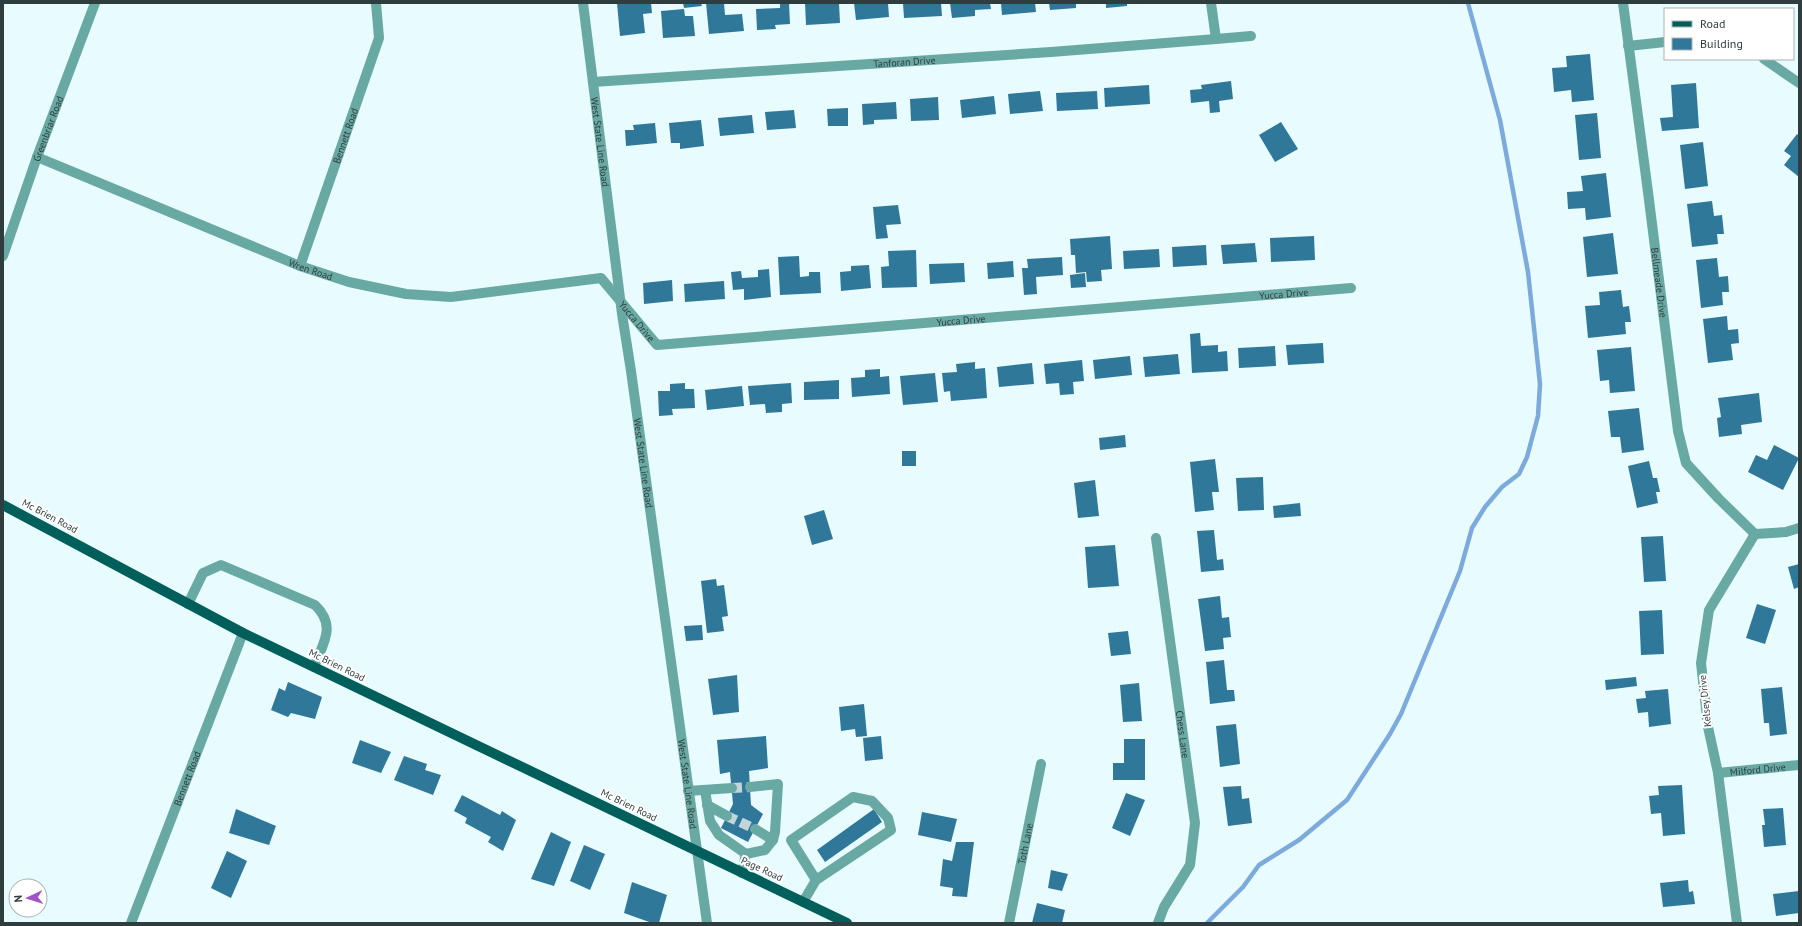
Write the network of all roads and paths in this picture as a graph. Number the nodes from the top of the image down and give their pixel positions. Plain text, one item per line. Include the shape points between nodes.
1 (95, 3) edge
2 (376, 3) edge
3 (583, 3) edge
4 (1211, 3) edge
5 (1623, 3) edge
6 (1251, 36) dead end
7 (1216, 39) junction
8 (1664, 42) edge
9 (1628, 46) junction
10 (1765, 60) edge
11 (593, 82) junction
12 (1799, 83) edge
13 (37, 157) junction
14 (3, 256) edge
15 (300, 266) junction
16 (601, 278) joint
17 (1351, 288) dead end
18 (620, 301) junction
19 (3, 504) edge
20 (1799, 528) edge
21 (1755, 534) junction
22 (1156, 538) dead end
23 (188, 604) junction
24 (242, 633) junction
25 (314, 667) junction
26 (1041, 764) dead end
27 (1799, 765) edge
28 (1718, 773) junction
29 (750, 787) tunnel mouth
30 (732, 788) tunnel mouth
31 (705, 790) junction
32 (688, 791) junction
33 (707, 805) junction
34 (727, 816) tunnel mouth
35 (755, 829) tunnel mouth
36 (667, 836) joint
37 (774, 836) junction
38 (791, 840) junction
39 (696, 852) junction
40 (746, 854) junction
41 (742, 873) junction
42 (816, 880) junction
43 (803, 902) junction
44 (131, 923) edge
45 (706, 923) edge
46 (847, 923) edge
47 (1009, 923) edge
48 (1158, 923) edge
49 (1737, 923) edge

1 - 13 street, Greenbriar Road
2 - 15 street, Bennett Road via 379,38
3 - 11 street, West State Line Road
4 - 7 street
5 - 9 street, Bellmeade Drive
6 - 7 street, Tanforan Drive
7 - 11 street, Tanforan Drive
8 - 9 street
9 - 21 street, Bellmeade Drive via 1678,432 1686,464
10 - 12 street
11 - 18 street, West State Line Road
13 - 14 street, Greenbriar Road
13 - 15 street, Wren Road
15 - 16 street, Wren Road via 349,282 399,292 451,297
16 - 18 street, Yucca Drive
17 - 18 street, Yucca Drive via 657,345
18 - 32 street, West State Line Road
19 - 23 main road, Mc Brien Road
20 - 21 street via 1786,532
21 - 28 street, Kelsey Drive via 1709,610 1701,663 1708,727
22 - 48 street, Chess Lane via 1195,823 1190,865 1164,907
23 - 24 main road, Mc Brien Road
23 - 25 street via 203,573 220,565 315,605 323,612 328,631
24 - 25 main road, Mc Brien Road
24 - 44 street, Bennett Road
25 - 36 main road, Mc Brien Road
26 - 47 street, Toth Lane
27 - 28 street, Milford Drive
28 - 49 street, Kelsey Drive
29 - 37 street via 778,784
30 - 31 street
31 - 32 street
31 - 33 street
32 - 39 street, West State Line Road
33 - 34 street
33 - 40 street via 710,821 719,835
35 - 37 street
36 - 39 main road, Page Road
37 - 38 street
37 - 40 street via 765,850
38 - 42 street
38 - 42 street via 853,797 872,801 888,818 891,830
39 - 41 main road, Page Road
39 - 45 street, West State Line Road
40 - 41 street
41 - 43 main road, Page Road
42 - 43 street
43 - 46 main road, Page Road

